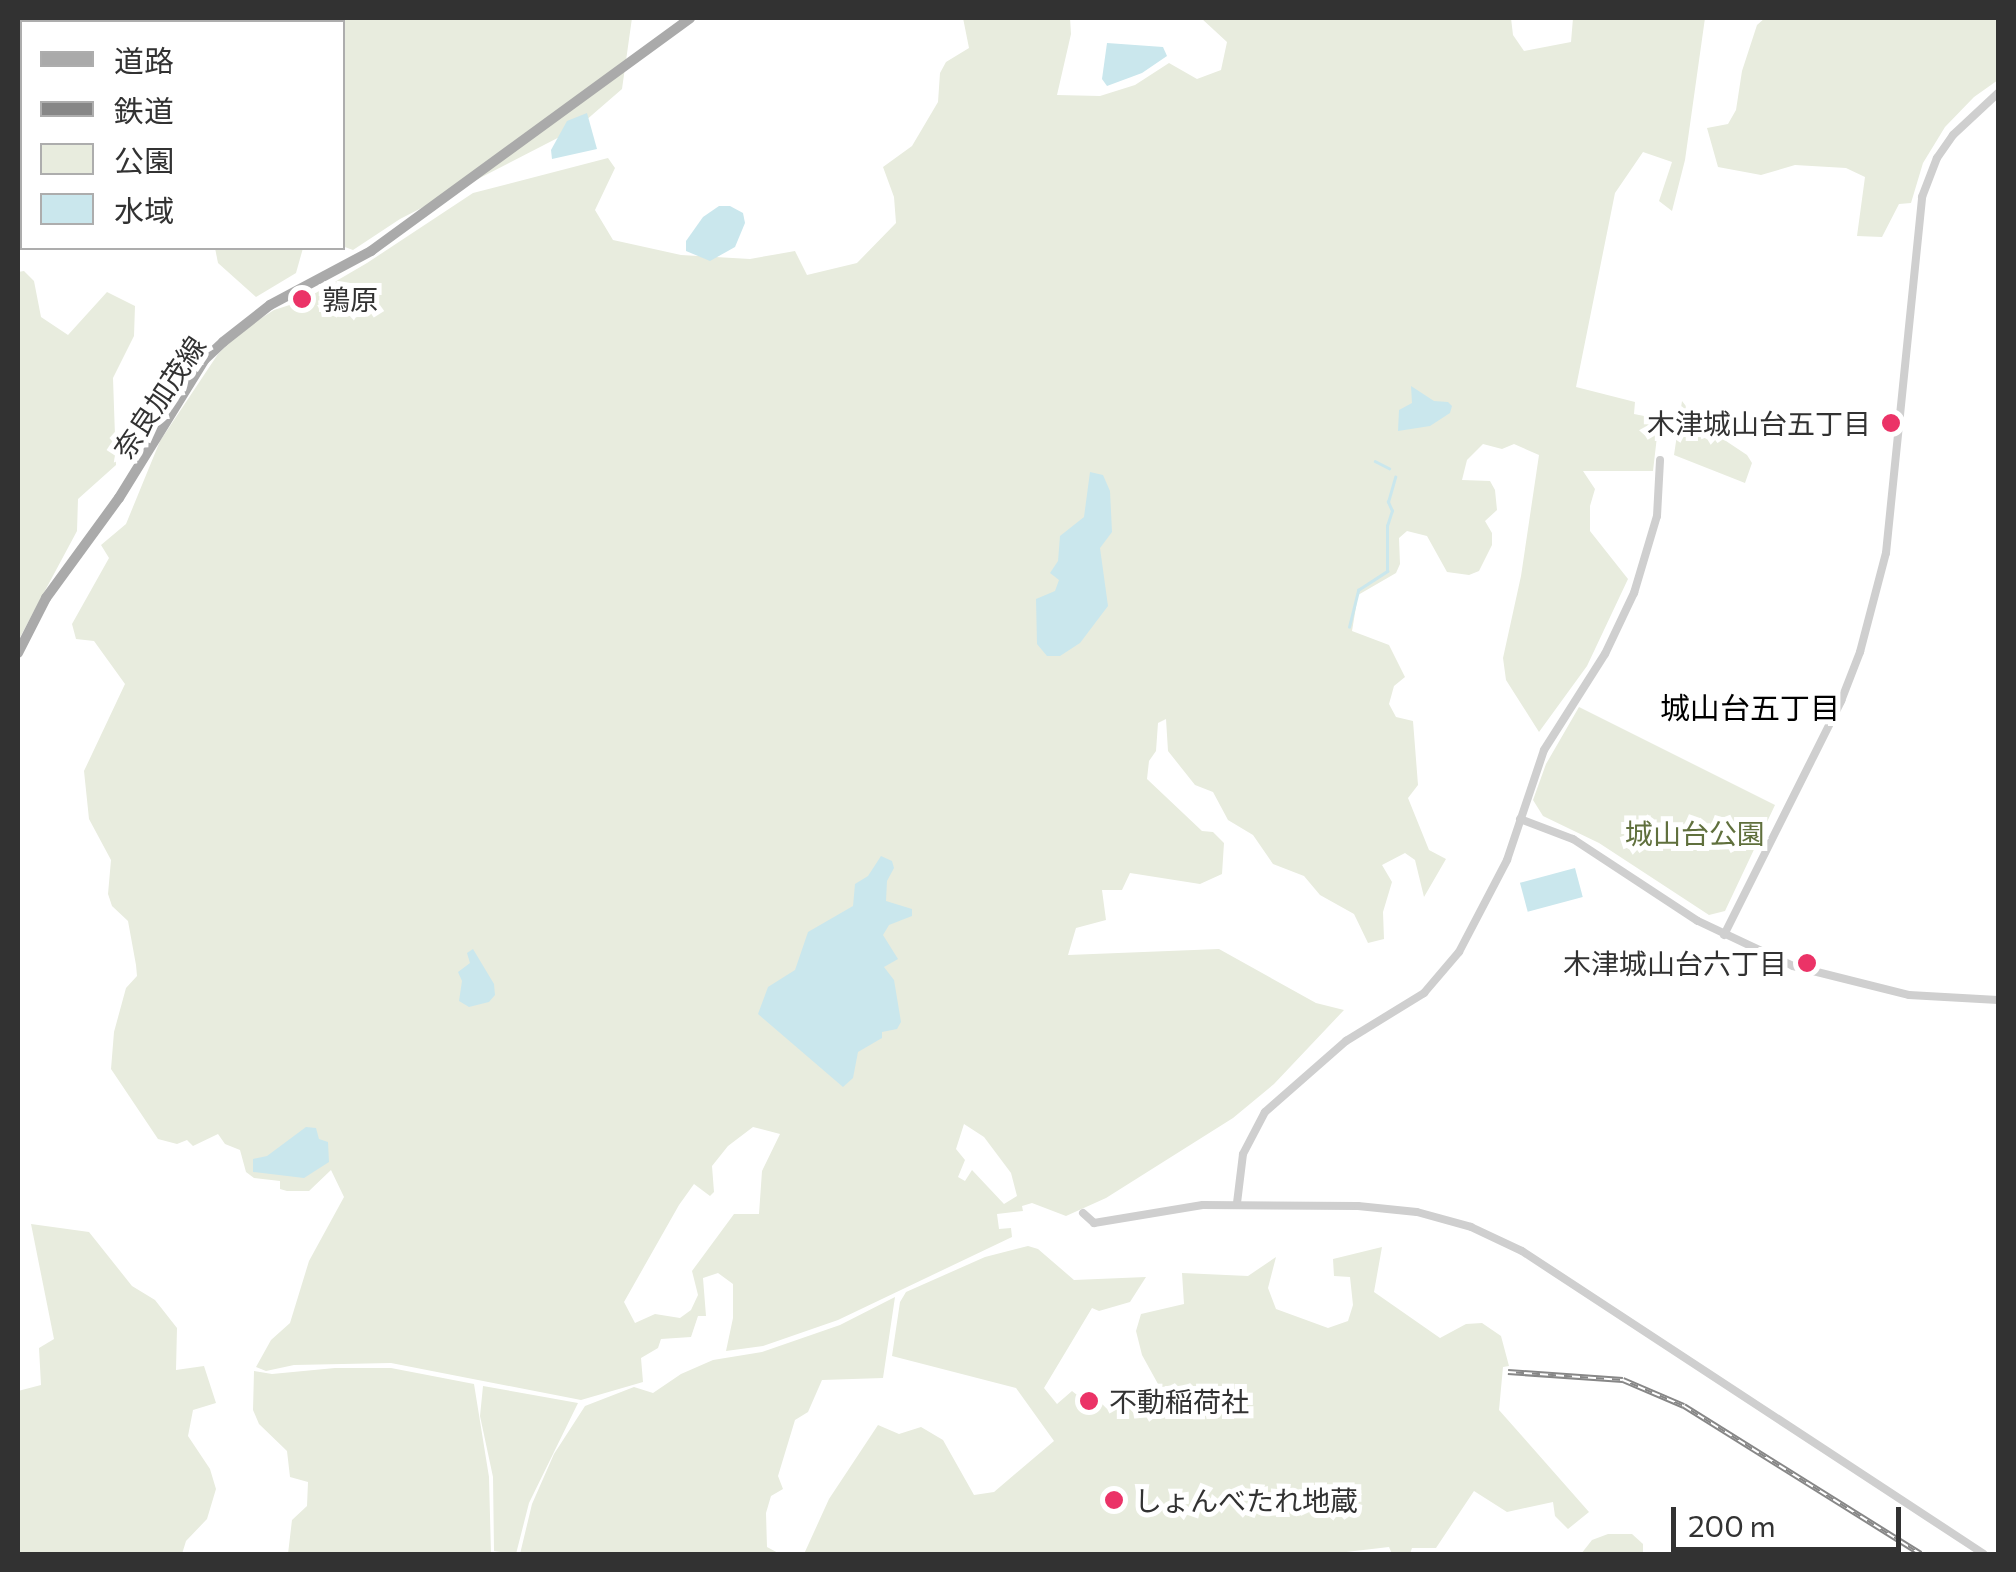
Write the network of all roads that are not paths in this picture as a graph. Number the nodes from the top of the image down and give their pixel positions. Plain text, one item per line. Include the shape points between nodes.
1 (690, 18) edge
2 (1998, 92) edge
3 (1660, 460) dead end
4 (18, 653) edge
5 (1520, 819) junction
6 (1724, 935) junction
7 (1998, 1000) edge
8 (1237, 1204) junction
9 (1083, 1213) dead end
10 (1984, 1554) edge

1 - 4 main road, 奈良加茂線 via 398,232 270,306 223,342 46,598
2 - 6 street via 1952,134 1922,197 1886,553 1860,652
3 - 5 street via 1656,516 1634,593 1605,654 1544,750
5 - 6 street via 1573,839
5 - 8 street via 1494,888 1440,979 1346,1040 1261,1118 1242,1154
6 - 7 street via 1792,966 1876,990
8 - 9 street via 1094,1223
8 - 10 street via 1391,1208 1502,1240

